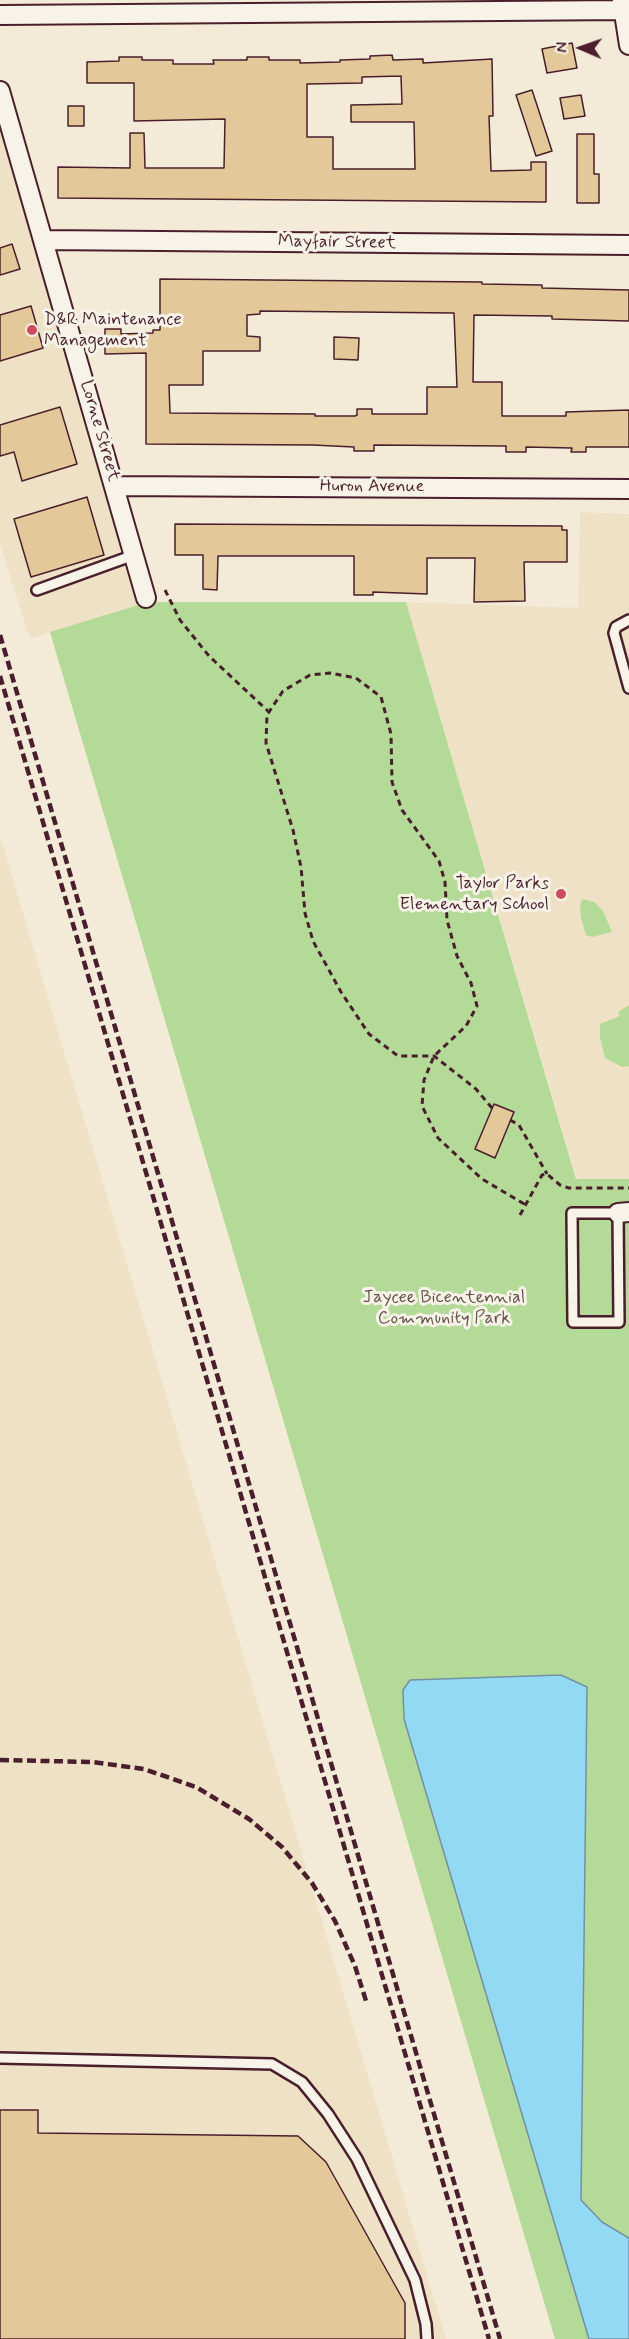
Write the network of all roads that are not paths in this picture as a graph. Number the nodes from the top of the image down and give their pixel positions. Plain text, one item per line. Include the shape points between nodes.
1 (623, 5) edge
2 (0, 15) edge
3 (629, 45) edge
4 (0, 91) edge
5 (44, 240) junction
6 (629, 245) edge
7 (115, 486) junction
8 (629, 489) edge
9 (134, 555) junction
10 (37, 590) dead end
11 (146, 598) dead end
12 (629, 620) edge
13 (629, 688) edge
14 (624, 1212) edge
15 (0, 2058) edge
16 (427, 2339) edge

1 - 2 street
1 - 3 street
4 - 5 street, Lorne Street
5 - 6 street, Mayfair Street
5 - 7 street, Lorne Street
7 - 8 street, Huron Avenue
7 - 9 street, Lorne Street
9 - 10 lane
9 - 11 street, Lorne Street
12 - 13 lane via 616,627 614,633
14 - 14 lane via 572,1213 573,1322 619,1322
15 - 16 lane via 272,2064 302,2082 357,2159 415,2280

